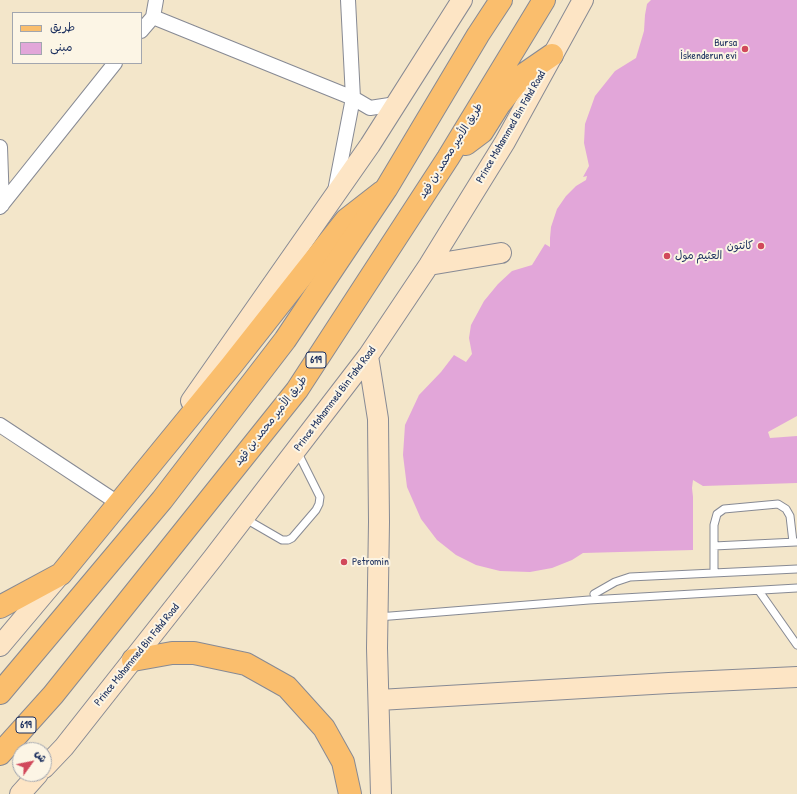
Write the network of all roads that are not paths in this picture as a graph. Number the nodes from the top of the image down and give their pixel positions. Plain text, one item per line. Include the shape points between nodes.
1 (156, 0) edge
2 (348, 0) edge
3 (462, 0) edge
4 (501, 0) edge
5 (544, 0) edge
6 (583, 0) edge
7 (152, 17) junction
8 (142, 30) edge
9 (552, 55) junction
10 (114, 64) edge
11 (353, 98) junction
12 (396, 104) junction
13 (0, 147) edge
14 (448, 158) junction
15 (386, 189) junction
16 (333, 198) junction
17 (1, 206) edge
18 (501, 253) dead end
19 (429, 265) junction
20 (368, 356) junction
21 (0, 425) edge
22 (296, 450) junction
23 (118, 503) junction
24 (244, 518) junction
25 (795, 542) edge
26 (714, 546) junction
27 (797, 569) edge
28 (714, 573) junction
29 (60, 574) junction
30 (797, 588) edge
31 (759, 591) junction
32 (594, 594) dead end
33 (0, 607) edge
34 (378, 617) junction
35 (797, 645) edge
36 (0, 646) edge
37 (133, 660) junction
38 (797, 677) edge
39 (0, 693) edge
40 (379, 700) junction
41 (0, 754) edge
42 (52, 760) edge
43 (31, 782) edge
44 (20, 794) edge
45 (350, 794) edge
46 (381, 794) edge

1 - 7 street
2 - 11 street
3 - 12 main road
4 - 15 main road
5 - 14 main road, طريق الأمير محمد بن فهد / 619
6 - 9 main road, Prince Mohammed Bin Fahd Road
7 - 8 street
7 - 11 street
9 - 14 main road via 524,75 499,105 482,132
9 - 19 main road, Prince Mohammed Bin Fahd Road via 505,142
10 - 17 street
11 - 12 street via 370,108
11 - 16 street
12 - 16 main road
13 - 17 street
14 - 41 main road, طريق الأمير محمد بن فهد / 619 via 297,390 53,695
15 - 23 main road via 346,220 231,366
15 - 39 main road via 281,346 162,500
16 - 23 main road
18 - 19 main road
19 - 20 main road, Prince Mohammed Bin Fahd Road
20 - 22 main road, Prince Mohammed Bin Fahd Road
20 - 34 main road via 378,419
21 - 23 street
22 - 24 main road, Prince Mohammed Bin Fahd Road
22 - 24 lane via 320,497 316,510 288,540 282,540
23 - 29 main road
24 - 37 main road, Prince Mohammed Bin Fahd Road
25 - 26 lane
25 - 26 lane via 790,516 786,509 778,504 724,509 717,514 714,525
26 - 28 lane
27 - 28 lane
28 - 32 lane via 630,576
29 - 33 main road
29 - 36 main road
30 - 31 lane
31 - 34 lane via 589,600
31 - 35 lane
34 - 40 main road
37 - 42 main road, Prince Mohammed Bin Fahd Road
37 - 45 main road via 172,653 194,653 246,664 287,687 324,728 343,762
38 - 40 main road
40 - 46 main road
43 - 44 main road

